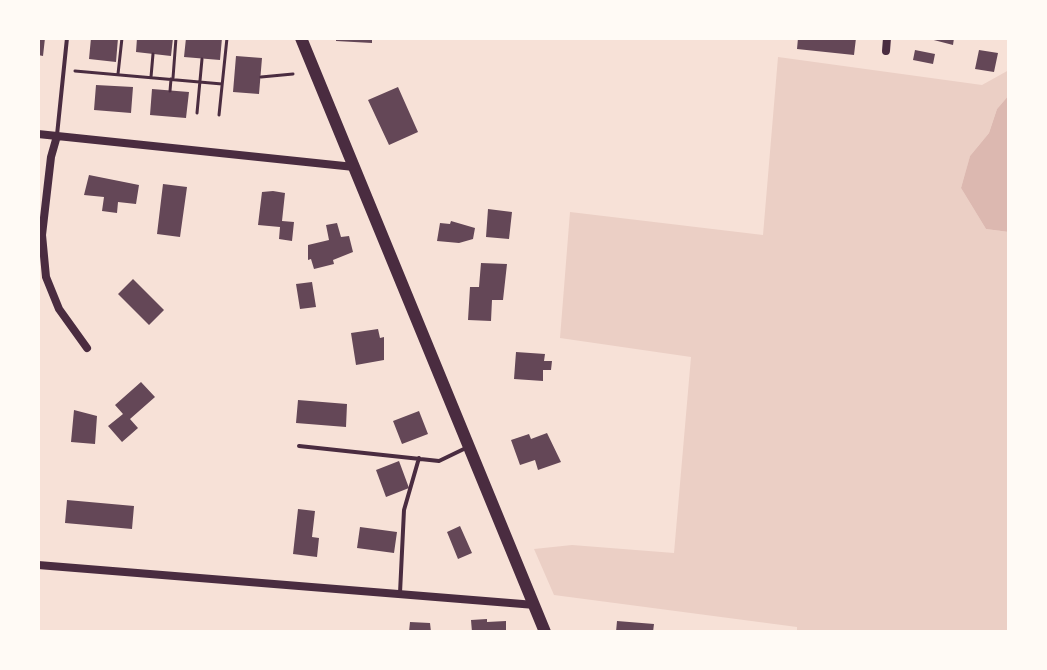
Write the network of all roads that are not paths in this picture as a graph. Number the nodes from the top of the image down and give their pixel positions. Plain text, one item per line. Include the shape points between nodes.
1 (67, 38) edge
2 (301, 38) edge
3 (887, 38) edge
4 (886, 51) dead end
5 (38, 134) edge
6 (57, 136) junction
7 (354, 167) junction
8 (87, 348) dead end
9 (299, 446) dead end
10 (469, 446) junction
11 (419, 458) junction
12 (38, 565) edge
13 (400, 594) junction
14 (535, 605) junction
15 (545, 632) edge

1 - 6 lane
2 - 7 main road
3 - 4 street
5 - 6 street
6 - 7 street
6 - 8 street via 42,235 46,277 59,309
7 - 10 main road
9 - 11 lane
10 - 11 lane via 439,461
10 - 14 main road
11 - 13 lane via 404,510
12 - 13 street
13 - 14 street
14 - 15 main road

